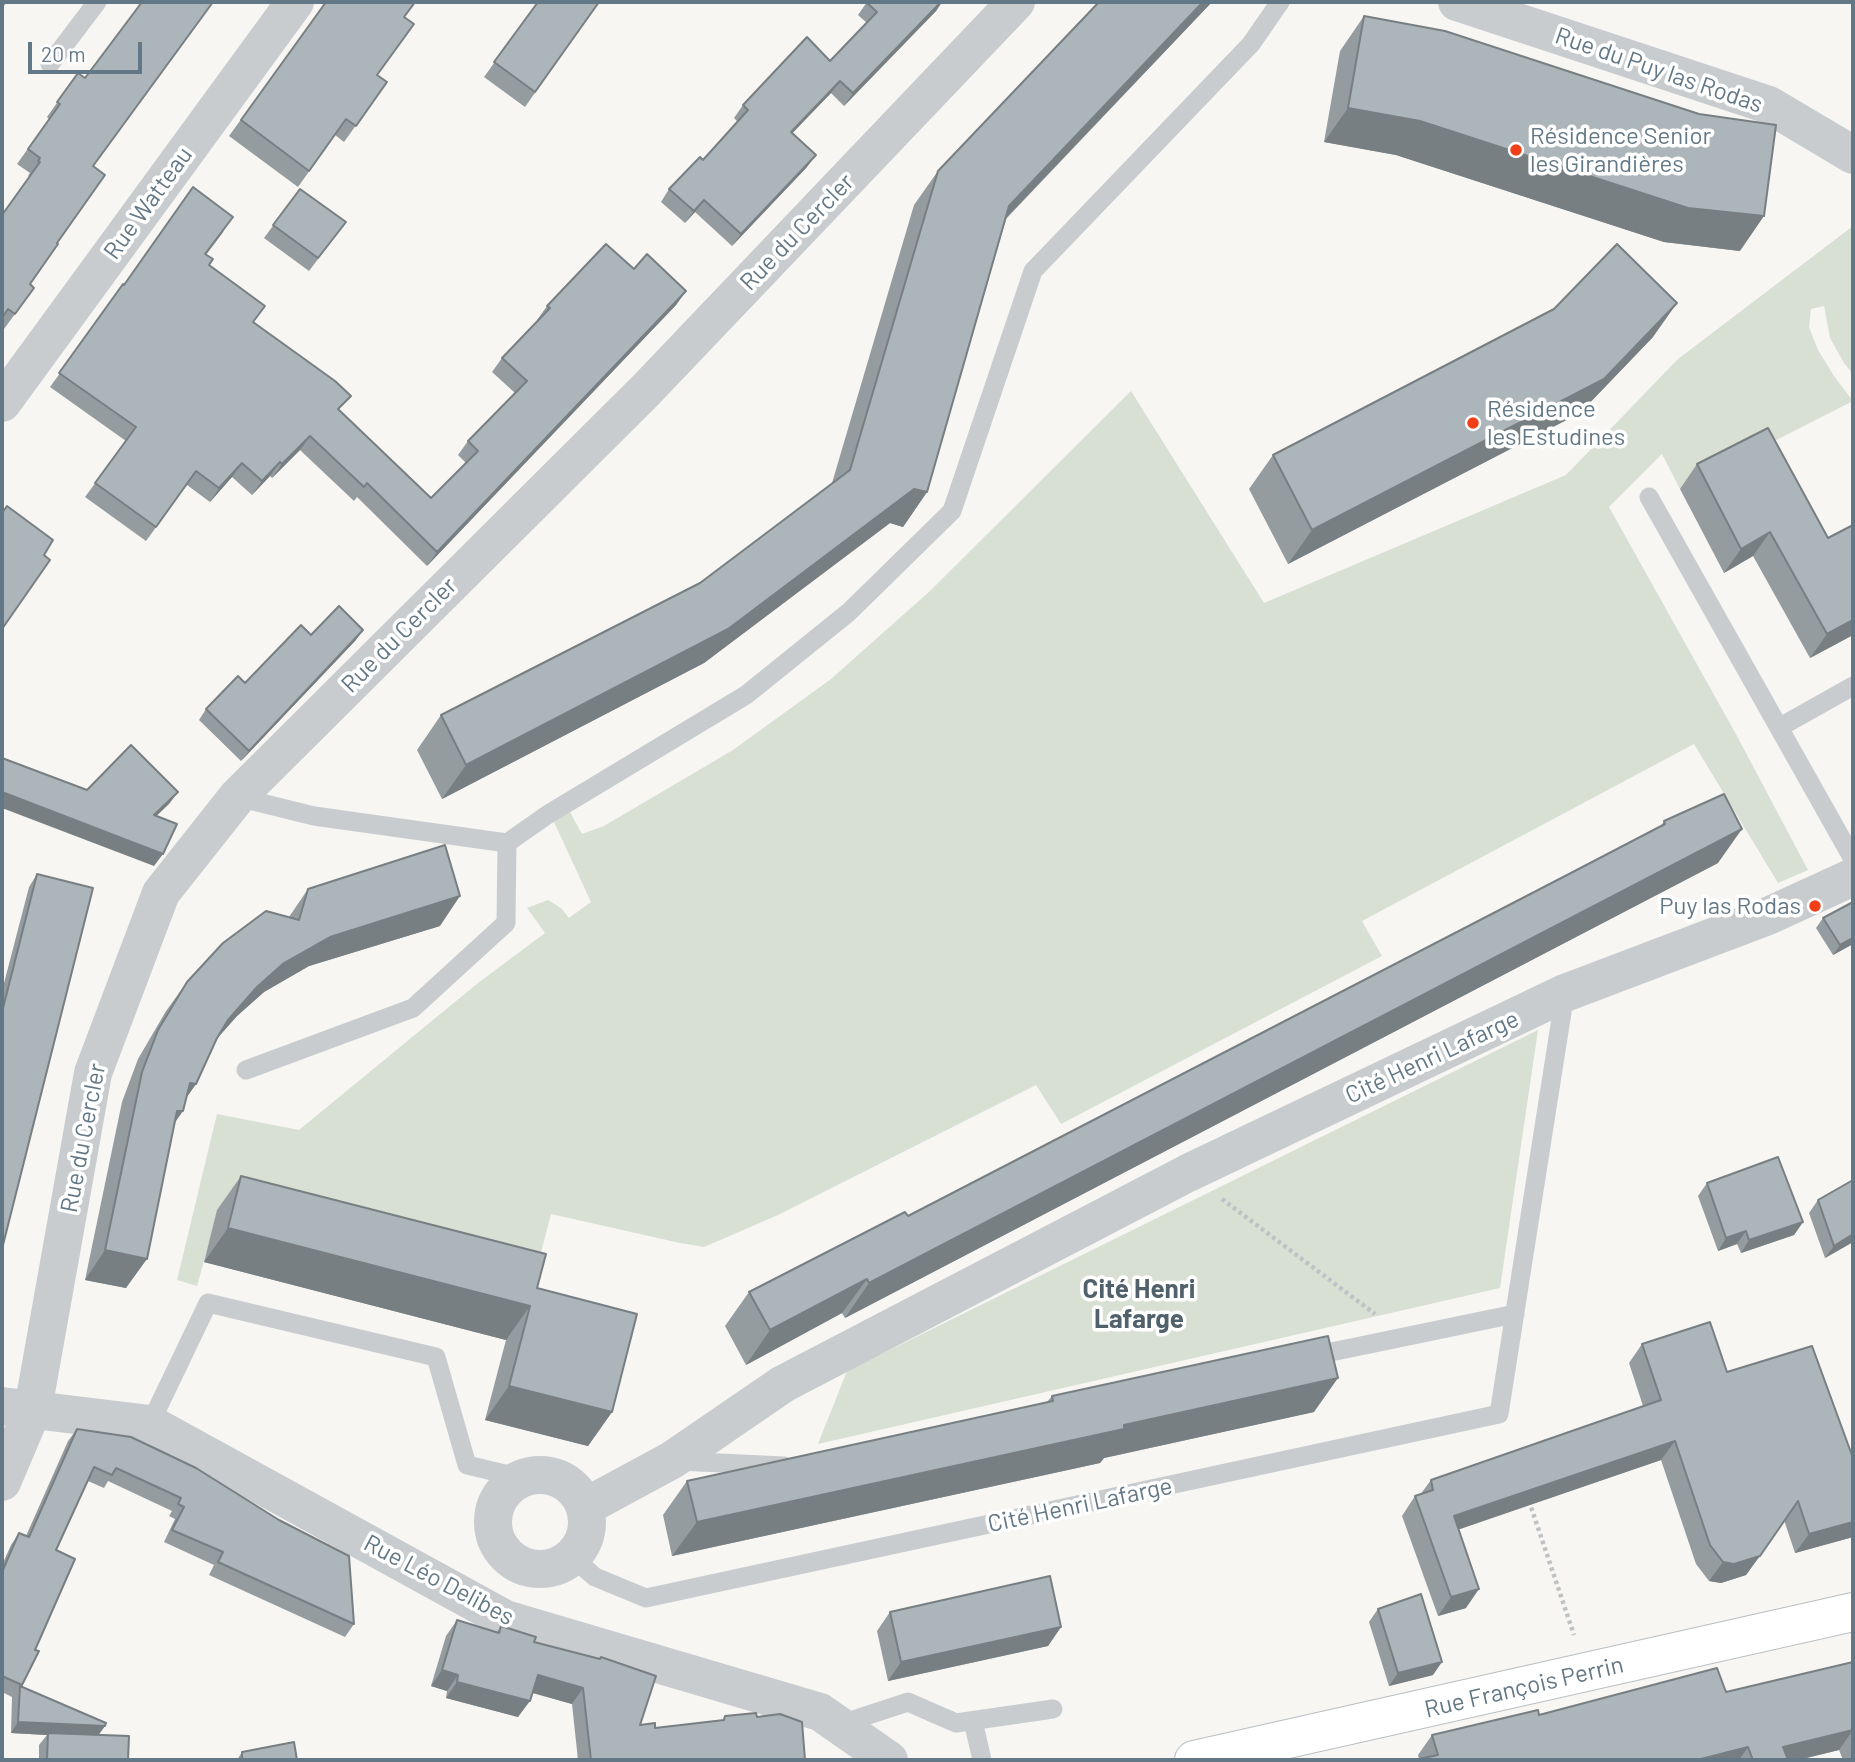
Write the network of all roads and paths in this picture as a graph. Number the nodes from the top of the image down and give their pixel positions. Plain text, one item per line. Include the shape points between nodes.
1 (97, 2) edge
2 (295, 2) edge
3 (1016, 2) edge
4 (1280, 2) edge
5 (1457, 2) edge
6 (50, 64) dead end
7 (1853, 155) edge
8 (2, 403) edge
9 (1649, 497) dead end
10 (1853, 687) edge
11 (1780, 727) junction
12 (237, 797) junction
13 (507, 843) junction
14 (1853, 859) edge
15 (1853, 877) edge
16 (1565, 993) junction
17 (246, 1070) dead end
18 (1188, 1173) junction
19 (1515, 1314) junction
20 (1405, 1336) junction
21 (1284, 1362) edge
22 (18, 1407) edge
23 (150, 1424) junction
24 (672, 1460) junction
25 (800, 1463) edge
26 (522, 1478) junction
27 (2, 1482) edge
28 (1527, 1494) edge
29 (585, 1507) junction
30 (572, 1557) junction
31 (523, 1567) junction
32 (1853, 1612) edge
33 (505, 1619) junction
34 (1587, 1672) junction
35 (1053, 1709) dead end
36 (973, 1721) junction
37 (838, 1725) junction
38 (888, 1760) edge
39 (982, 1760) edge
40 (1194, 1760) edge

1 - 6 lane
2 - 8 street, Rue Watteau
3 - 12 street, Rue du Cercler via 646,390
4 - 13 lane via 1251,44 1032,271 952,511 849,612 746,695
5 - 7 street, Rue du Puy las Rodas via 1769,105
9 - 11 lane
10 - 11 lane
11 - 14 lane
12 - 13 lane via 314,816
12 - 22 street, Rue du Cercler via 161,893 93,1073
13 - 17 lane via 506,923 413,1008
15 - 16 street, Cité Henri Lafarge via 1768,916
16 - 18 street, Cité Henri Lafarge
16 - 19 lane, Cité Henri Lafarge
18 - 20 path
18 - 24 street, Cité Henri Lafarge via 783,1384
19 - 20 lane
19 - 30 lane, Cité Henri Lafarge via 1499,1414 646,1598 595,1577
20 - 21 lane
22 - 23 street, Rue Léo Delibes
22 - 27 street, Rue du Cercler
23 - 26 lane via 208,1303 436,1357 467,1465
23 - 33 street, Rue Léo Delibes
24 - 25 lane
24 - 29 street, Cité Henri Lafarge
26 - 29 street via 559,1479 578,1493
26 - 31 street via 498,1500 493,1522 499,1546
28 - 34 path
29 - 30 street via 585,1537
30 - 31 street via 553,1568
31 - 33 street
32 - 34 main road, Rue François Perrin
33 - 37 street, Rue Léo Delibes via 820,1712
34 - 40 main road, Rue François Perrin
35 - 36 lane
36 - 37 lane via 956,1723 908,1702
36 - 39 lane
37 - 38 street, Rue Léo Delibes

